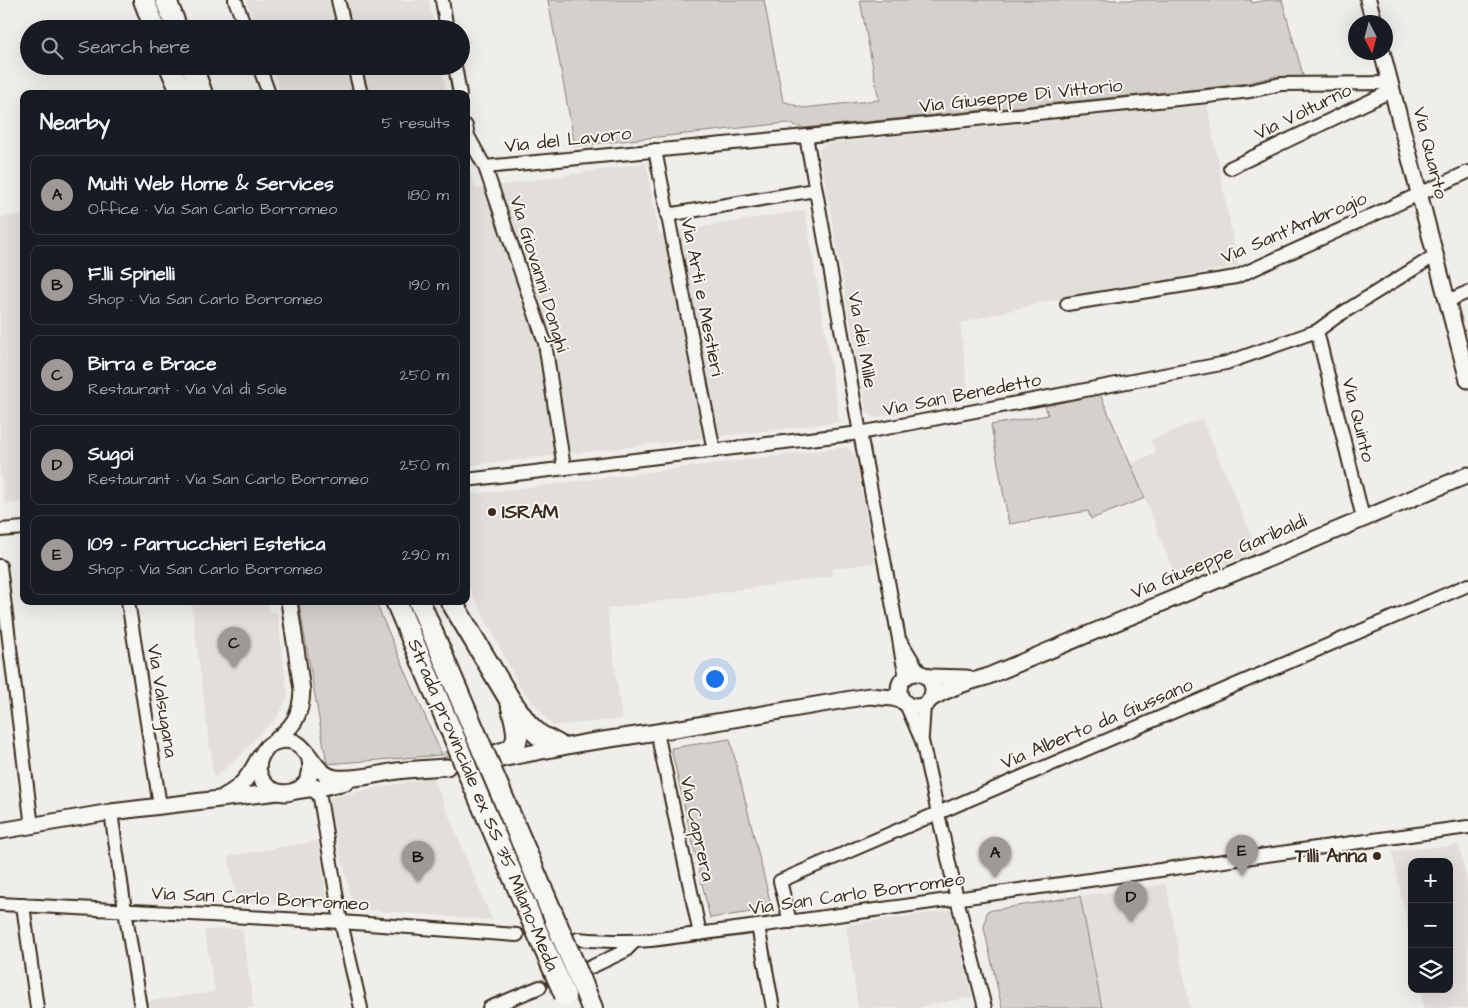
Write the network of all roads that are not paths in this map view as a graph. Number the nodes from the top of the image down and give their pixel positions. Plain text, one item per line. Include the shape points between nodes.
1 (144, 0) edge
2 (166, 0) edge
3 (235, 0) edge
4 (338, 0) edge
5 (442, 0) edge
6 (1368, 0) edge
7 (1372, 15) edge
8 (152, 20) edge
9 (174, 20) edge
10 (243, 20) edge
11 (343, 20) edge
12 (445, 20) edge
13 (1384, 60) edge
14 (168, 75) edge
15 (174, 75) edge
16 (195, 75) edge
17 (262, 75) edge
18 (356, 75) edge
19 (456, 75) edge
20 (1392, 87) junction
21 (172, 90) edge
22 (180, 90) edge
23 (201, 90) edge
24 (268, 90) edge
25 (360, 90) edge
26 (459, 90) edge
27 (806, 136) junction
28 (470, 139) edge
29 (655, 150) junction
30 (485, 167) junction
31 (1230, 168) dead end
32 (1468, 172) edge
33 (815, 190) junction
34 (1419, 195) junction
35 (667, 215) junction
36 (1436, 255) junction
37 (1468, 292) edge
38 (1452, 299) dead end
39 (1067, 304) dead end
40 (1318, 331) junction
41 (1468, 380) edge
42 (860, 433) junction
43 (714, 450) junction
44 (564, 468) junction
45 (1468, 475) edge
46 (470, 480) edge
47 (1363, 518) junction
48 (20, 528) edge
49 (0, 530) edge
50 (0, 566) edge
51 (1468, 585) edge
52 (129, 605) edge
53 (290, 605) edge
54 (398, 605) edge
55 (421, 605) edge
56 (453, 605) edge
57 (914, 676) junction
58 (986, 677) junction
59 (870, 696) junction
60 (510, 700) junction
61 (928, 701) junction
62 (905, 702) junction
63 (657, 732) junction
64 (922, 741) junction
65 (272, 743) junction
66 (583, 743) junction
67 (558, 745) junction
68 (309, 756) junction
69 (500, 756) junction
70 (260, 757) junction
71 (445, 763) tunnel mouth
72 (359, 777) junction
73 (303, 790) junction
74 (278, 792) junction
75 (217, 799) junction
76 (160, 806) junction
77 (112, 812) junction
78 (938, 812) junction
79 (1468, 826) edge
80 (32, 827) junction
81 (0, 831) edge
82 (957, 899) junction
83 (0, 904) edge
84 (23, 905) junction
85 (125, 910) junction
86 (341, 922) junction
87 (790, 922) junction
88 (758, 926) junction
89 (700, 934) junction
90 (518, 935) dead end
91 (578, 939) dead end
92 (634, 942) junction
93 (586, 977) junction
94 (540, 987) dead end
95 (567, 1002) edge
96 (37, 1008) edge
97 (141, 1008) edge
98 (361, 1008) edge
99 (489, 1008) edge
100 (592, 1008) edge
101 (773, 1008) edge
102 (985, 1008) edge

1 - 8 highway
2 - 9 highway
3 - 10 street
4 - 11 street
5 - 12 street
6 - 7 street
13 - 20 street, Via Quarto
14 - 21 highway
15 - 22 highway
16 - 23 highway
17 - 24 street
18 - 25 street
19 - 26 street
20 - 27 street, Via Giuseppe Di Vittorio via 1281,84 1250,91
20 - 31 street, Via Volturno
20 - 34 street, Via Quarto
27 - 29 street, Via Giuseppe Di Vittorio
27 - 33 street, Via dei Mille
28 - 30 street, Via Giovanni Donghi
29 - 30 street, Via del Lavoro
29 - 35 street, Via Arti e Mestieri
30 - 44 street, Via Giovanni Donghi via 545,343
32 - 34 street, Via Sant'Ambrogio
33 - 35 street
33 - 42 street, Via dei Mille
34 - 36 street, Via Quarto
34 - 39 street, Via Sant'Ambrogio via 1236,277
35 - 43 street, Via Arti e Mestieri
36 - 40 street, Via San Benedetto
36 - 41 street, Via Quarto
37 - 38 street
40 - 42 street, Via San Benedetto via 1226,363
40 - 47 street, Via Quinto
42 - 43 street, Via San Benedetto
42 - 57 street, Via dei Mille via 899,638
43 - 44 street, Via San Benedetto
44 - 46 street, Via San Benedetto
45 - 47 street, Via Giuseppe Garibaldi
47 - 58 street, Via Giuseppe Garibaldi
48 - 49 street
50 - 80 street
51 - 78 street, Via Alberto da Giussano
52 - 76 street, Via Valsugana
53 - 65 street via 302,690 301,704 291,727
54 - 95 highway, Strada provinciale ex SS 35 Milano-Meda, bridge
55 - 69 highway, Strada provinciale ex SS 35 Milano-Meda, bridge via 477,738
56 - 60 highway
57 - 58 street, Via Giuseppe Garibaldi
57 - 59 street, Via Giuseppe Garibaldi
57 - 61 street via 933,686
57 - 62 street via 899,690
58 - 61 street, Via Giuseppe Garibaldi via 952,688
59 - 62 street, Via Giuseppe Garibaldi
59 - 63 street, Via Giuseppe Garibaldi
60 - 67 highway via 533,730
60 - 69 highway via 517,739
61 - 62 street via 915,707
61 - 64 street
62 - 64 street
63 - 66 street, Via Giuseppe Garibaldi
63 - 89 street, Via Caprera
64 - 78 street
65 - 68 street via 289,740 304,748
65 - 70 street
66 - 67 street, Via Giuseppe Garibaldi
66 - 69 street, Via Giuseppe Garibaldi
67 - 69 street, Via Giuseppe Garibaldi
68 - 72 street via 327,776
68 - 73 street via 311,772
69 - 93 highway, Strada provinciale ex SS 35 Milano-Meda, bridge via 555,920
70 - 74 street via 259,774 263,782
70 - 75 street via 244,783
71 - 72 street
72 - 73 street
73 - 74 street
73 - 86 street via 318,794 320,798
74 - 75 street
75 - 76 street
76 - 77 street
77 - 80 street
77 - 85 street
78 - 82 street
78 - 87 street, Via Alberto da Giussano via 780,882
79 - 82 street, Via San Carlo Borromeo
80 - 81 street
82 - 87 street, Via San Carlo Borromeo
82 - 102 street
83 - 84 street, Via San Carlo Borromeo
84 - 85 street, Via San Carlo Borromeo
84 - 96 street
85 - 86 street, Via San Carlo Borromeo
85 - 97 street
86 - 90 street, Via San Carlo Borromeo
86 - 98 street
87 - 88 street, Via San Carlo Borromeo
88 - 89 street, Via San Carlo Borromeo
88 - 101 street
89 - 92 street, Via San Carlo Borromeo
91 - 92 street, Via San Carlo Borromeo
92 - 93 street
93 - 100 highway, Strada provinciale ex SS 35 Milano-Meda
94 - 99 street

